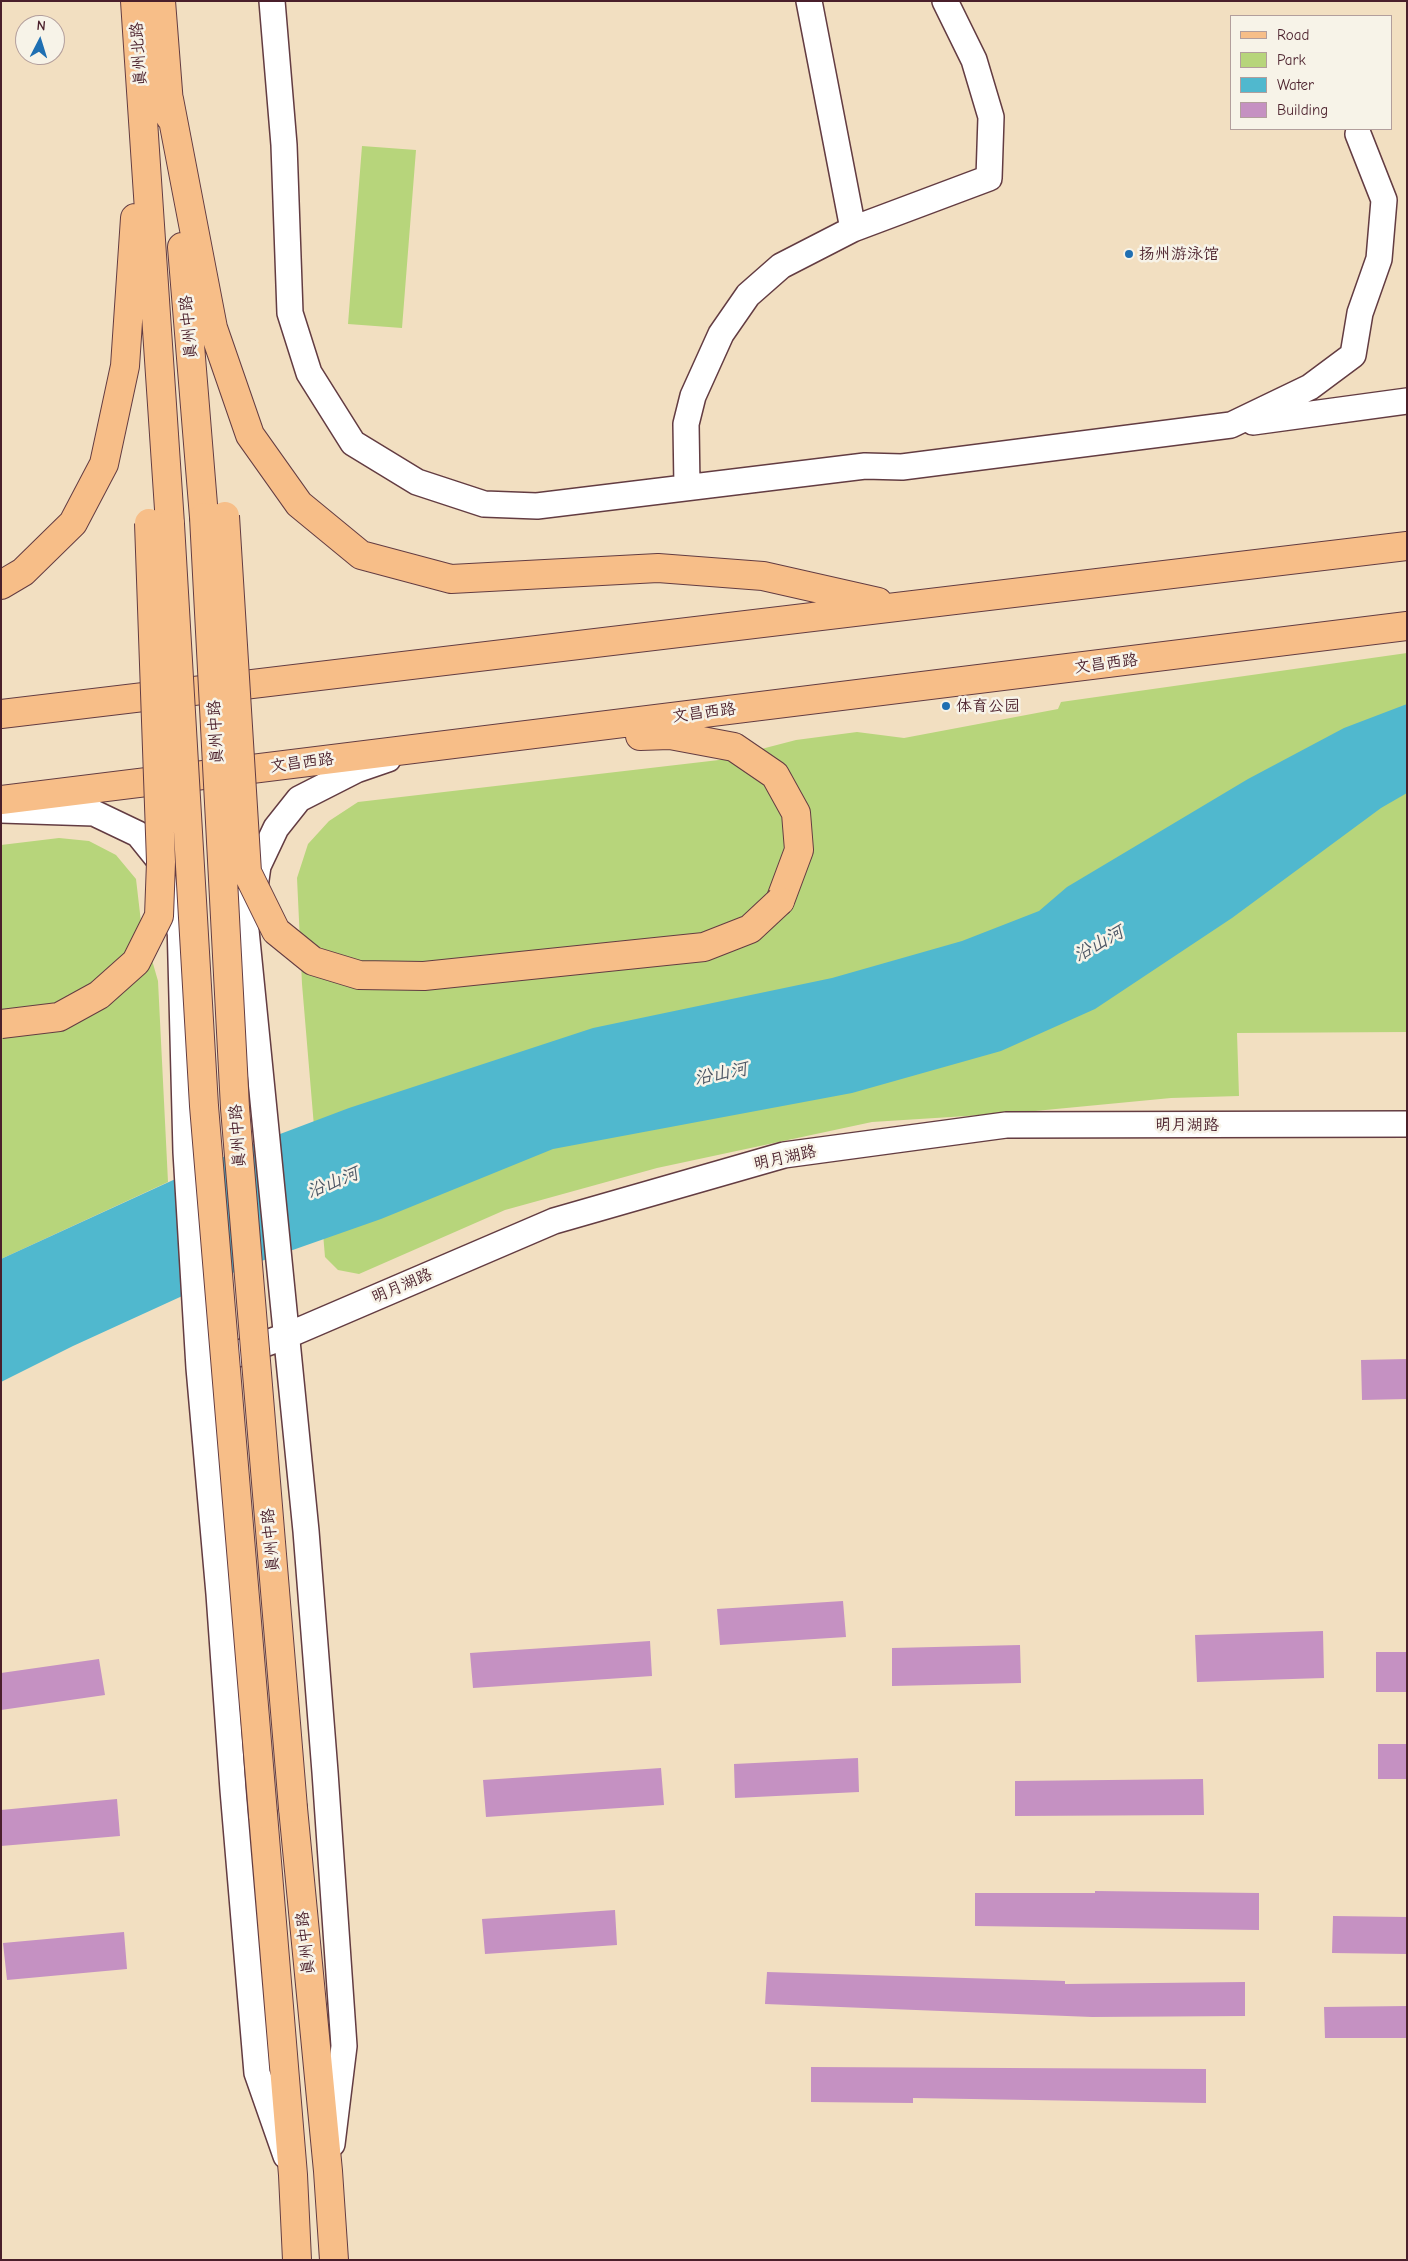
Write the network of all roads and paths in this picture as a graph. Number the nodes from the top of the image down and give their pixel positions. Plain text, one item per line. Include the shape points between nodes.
1 (136, 1) edge
2 (161, 1) edge
3 (272, 1) edge
4 (810, 1) edge
5 (945, 1) edge
6 (168, 99) junction
7 (143, 107) junction
8 (1358, 134) dead end
9 (853, 228) junction
10 (1407, 401) edge
11 (1231, 425) junction
12 (687, 487) junction
13 (215, 516) junction
14 (159, 524) junction
15 (1407, 546) edge
16 (1, 585) edge
17 (899, 607) junction
18 (1407, 626) edge
19 (223, 687) junction
20 (168, 694) junction
21 (1, 714) edge
22 (498, 739) junction
23 (423, 748) junction
24 (229, 771) junction
25 (171, 778) junction
26 (1, 800) edge
27 (1, 810) edge
28 (181, 937) junction
29 (247, 939) junction
30 (1, 1024) edge
31 (1407, 1124) edge
32 (286, 1336) junction
33 (199, 1368) junction
34 (328, 2172) junction
35 (293, 2174) junction
36 (297, 2260) edge
37 (334, 2260) edge

1 - 7 main road, 真州北路
2 - 6 main road, 真州北路
3 - 12 street via 284,145 290,313 309,373 353,443 417,482 484,504 537,506
4 - 9 street
5 - 9 street via 974,60 992,117 990,178
6 - 13 main road, 真州中路 via 195,394
6 - 17 main road via 213,328 250,435 299,504 361,555 451,579 658,568 763,576
7 - 14 main road, 真州中路 via 160,402
7 - 16 main road via 125,366 104,464 72,523 23,572
8 - 11 street via 1384,200 1379,259 1360,313 1353,355 1310,387
9 - 12 street via 781,266 748,295 721,334 693,396 686,424
10 - 11 street
11 - 12 street via 902,467 865,466
13 - 22 main road, bridge via 247,872 276,931 313,961 359,975 424,976 704,947 750,929 780,901 799,850 796,813 775,776 734,747 670,735
13 - 34 main road, 真州中路, bridge via 235,1108 293,1808
14 - 30 main road, bridge via 159,916 136,962 99,995 59,1017
14 - 35 main road, 真州中路, bridge
15 - 17 main road
17 - 19 main road
18 - 22 main road, 文昌西路
19 - 20 main road
19 - 24 street, 真州中路
20 - 21 main road
20 - 25 street, 真州中路
22 - 23 main road, 文昌西路
23 - 24 main road, 文昌西路
23 - 29 street via 356,770 300,799 276,828 258,866
24 - 25 main road, 文昌西路
24 - 29 street, 真州中路
25 - 26 main road, 文昌西路
25 - 28 street, 真州中路
27 - 28 street via 94,813 138,834 166,870
28 - 33 street, 真州中路 via 186,1152
29 - 32 street, 真州中路
31 - 32 street, 明月湖路 via 1006,1125 784,1156 554,1221
32 - 33 street, 明月湖路
32 - 34 street, 真州中路 via 306,1531 344,2046
33 - 35 street, 真州中路 via 257,2073
34 - 37 main road, 真州中路
35 - 36 main road, 真州中路

